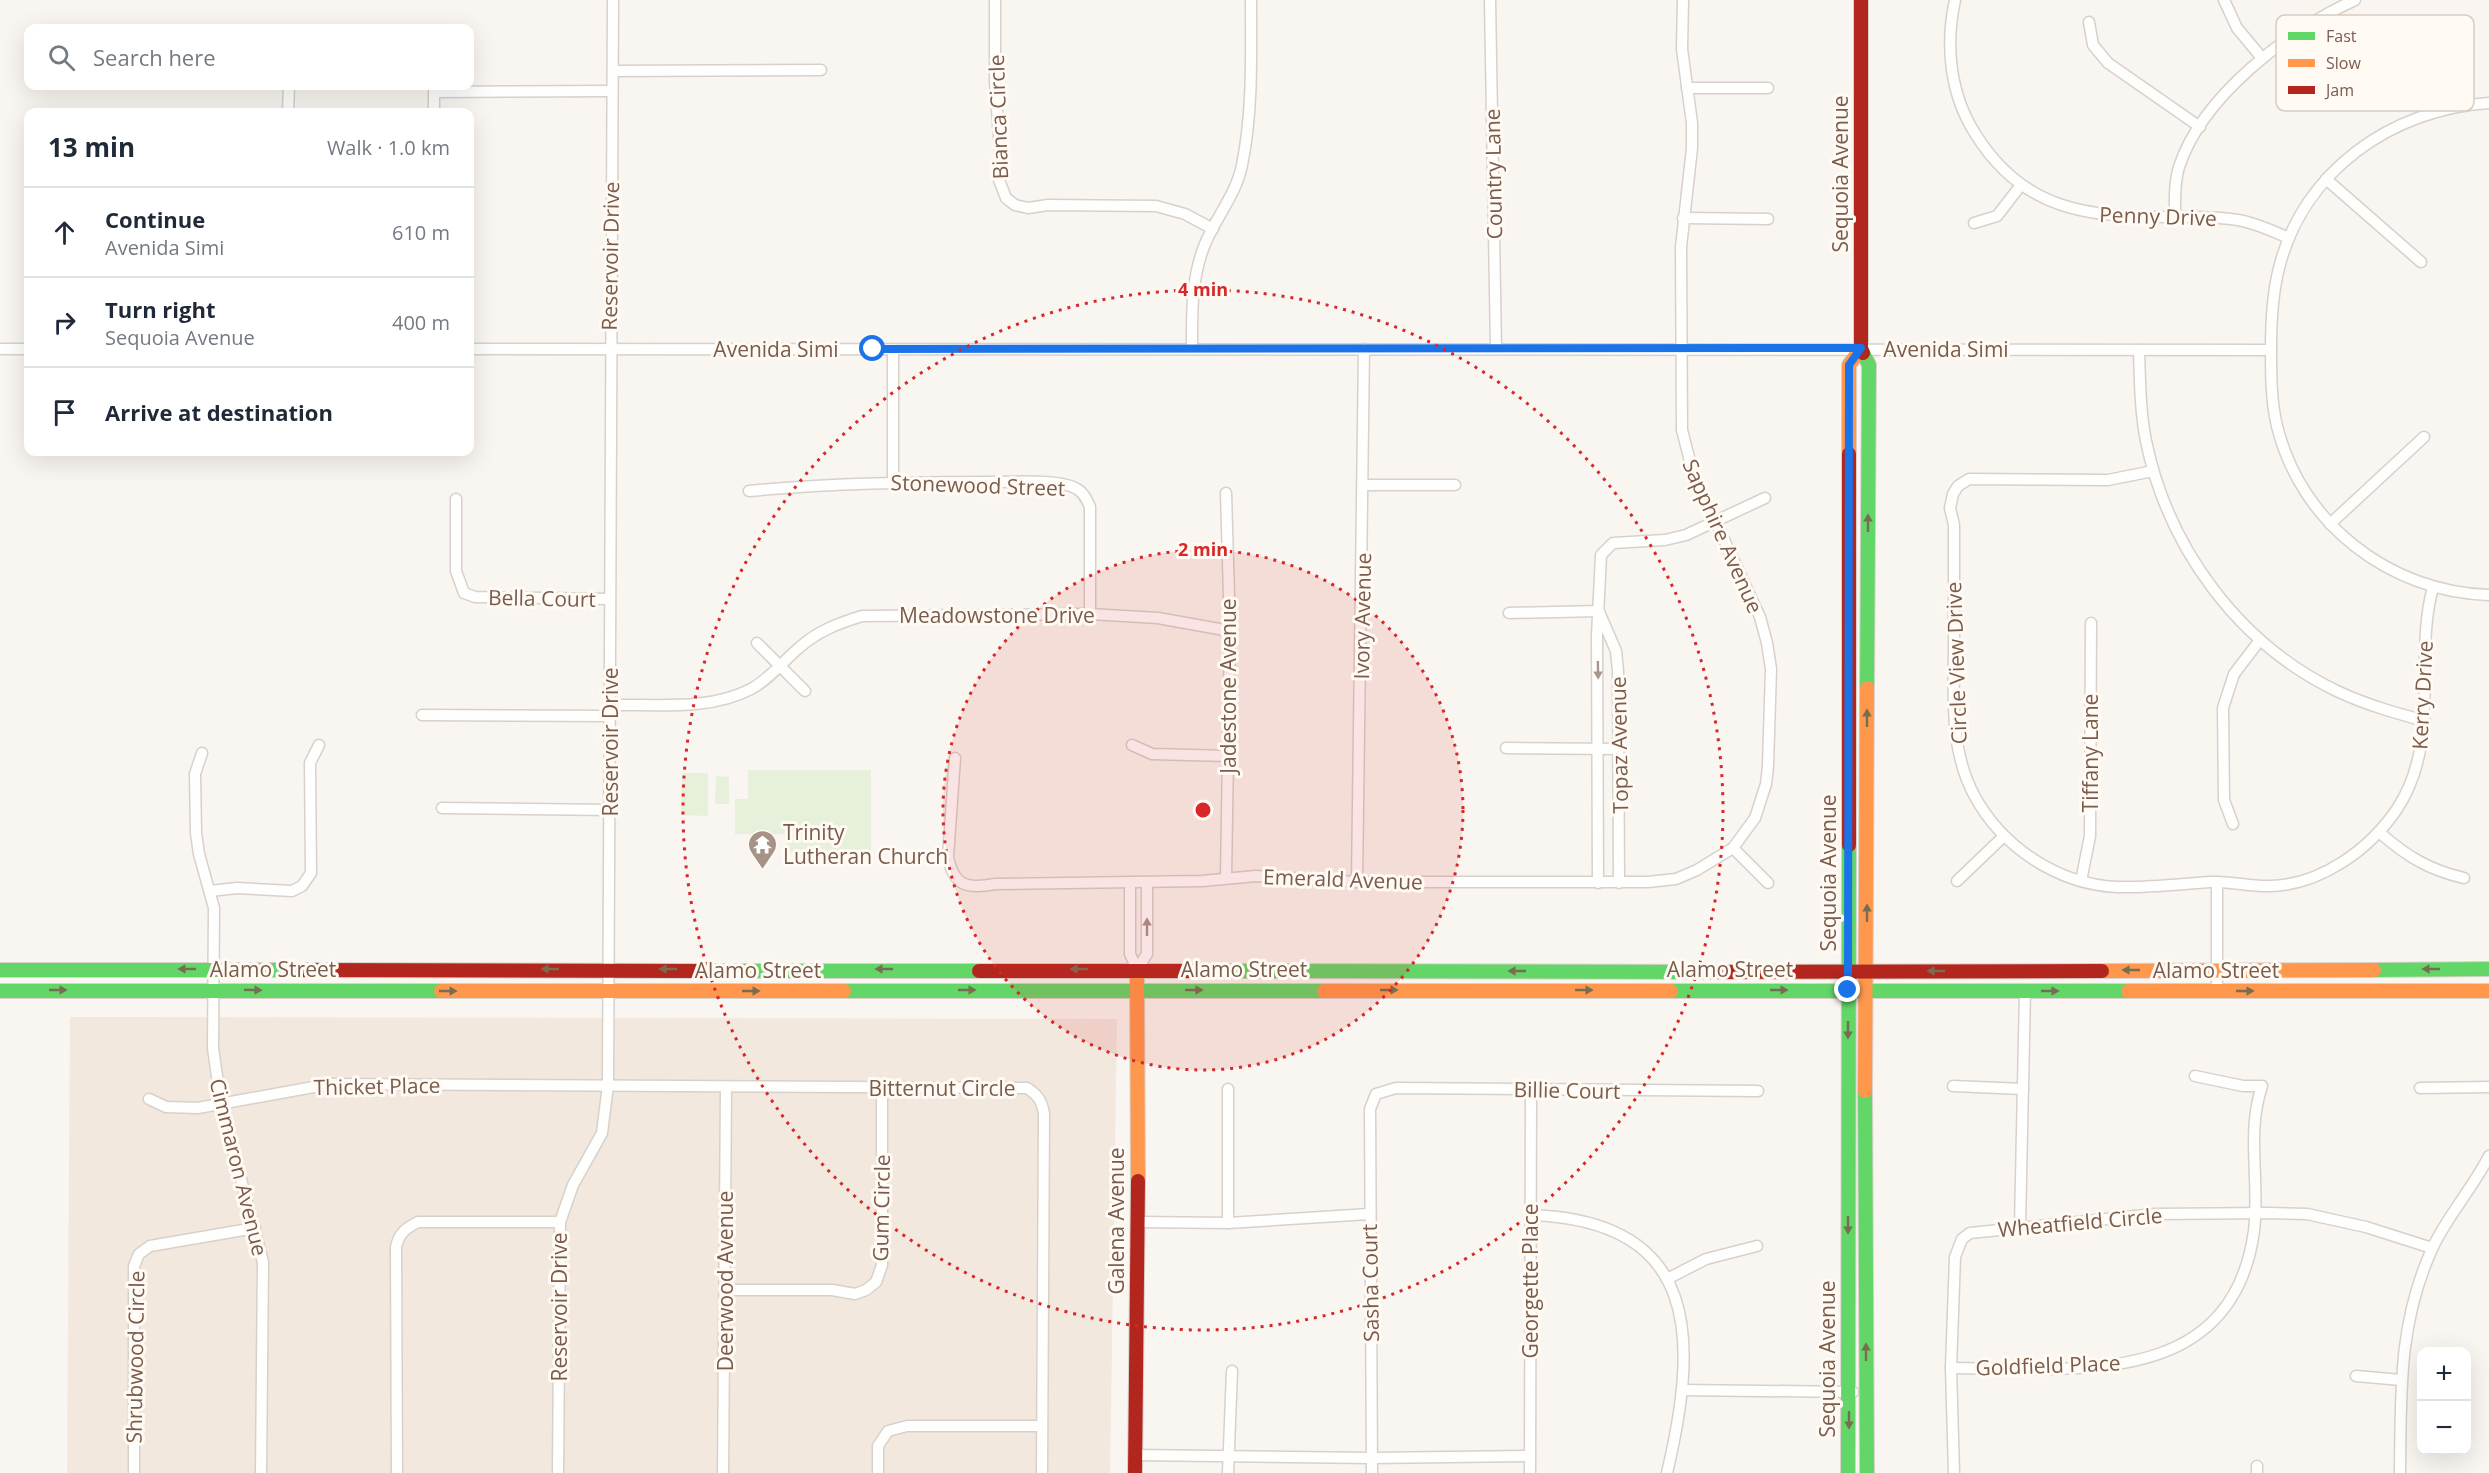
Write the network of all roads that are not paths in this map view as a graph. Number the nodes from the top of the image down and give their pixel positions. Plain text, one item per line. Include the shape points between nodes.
1 (613, 0) edge
2 (995, 0) edge
3 (1251, 0) edge
4 (1490, 0) edge
5 (1683, 0) edge
6 (1861, 0) edge
7 (1955, 0) edge
8 (2223, 0) edge
9 (2355, 0) edge
10 (2327, 15) edge
11 (2090, 22) dead end
12 (2276, 47) edge
13 (2262, 58) junction
14 (821, 70) dead end
15 (613, 71) junction
16 (1687, 88) junction
17 (1768, 88) dead end
18 (289, 90) edge
19 (612, 91) junction
20 (2489, 103) edge
21 (2474, 105) edge
22 (288, 108) edge
23 (434, 108) edge
24 (2439, 111) edge
25 (2200, 127) junction
26 (2326, 179) junction
27 (2021, 184) junction
28 (2175, 217) junction
29 (1683, 218) junction
30 (1768, 219) dead end
31 (1974, 223) dead end
32 (1213, 229) junction
33 (2289, 238) junction
34 (2421, 261) dead end
35 (1861, 348) junction
36 (474, 349) edge
37 (609, 349) junction
38 (893, 349) junction
39 (1192, 349) junction
40 (1364, 349) junction
41 (1496, 349) junction
42 (0, 350) edge
43 (24, 350) edge
44 (1681, 350) junction
45 (2139, 350) junction
46 (2271, 350) junction
47 (2424, 437) dead end
48 (2153, 471) junction
49 (892, 482) junction
50 (1364, 485) junction
51 (1455, 485) dead end
52 (749, 491) dead end
53 (1226, 493) dead end
54 (1766, 498) dead end
55 (456, 499) dead end
56 (1715, 522) junction
57 (2330, 524) junction
58 (2433, 587) junction
59 (2489, 594) edge
60 (609, 599) junction
61 (1599, 611) junction
62 (1509, 613) dead end
63 (1090, 615) junction
64 (2091, 623) dead end
65 (1230, 631) junction
66 (2260, 640) junction
67 (757, 643) dead end
68 (780, 668) junction
69 (805, 691) dead end
70 (610, 711) junction
71 (422, 715) dead end
72 (2425, 720) junction
73 (319, 745) dead end
74 (1132, 745) dead end
75 (1506, 748) dead end
76 (1599, 749) junction
77 (1619, 749) junction
78 (202, 753) dead end
79 (1228, 756) junction
80 (955, 758) dead end
81 (442, 808) dead end
82 (610, 810) junction
83 (2233, 824) dead end
84 (2379, 832) junction
85 (2004, 836) junction
86 (1733, 848) junction
87 (1226, 878) junction
88 (2464, 878) dead end
89 (1957, 881) dead end
90 (2081, 881) junction
91 (1130, 882) junction
92 (1147, 882) junction
93 (1357, 882) junction
94 (2217, 882) junction
95 (1598, 883) junction
96 (1619, 883) junction
97 (1768, 883) dead end
98 (210, 891) junction
99 (214, 969) junction
100 (608, 969) junction
101 (1137, 969) junction
102 (2489, 969) edge
103 (0, 970) edge
104 (2217, 970) junction
105 (1866, 971) junction
106 (1849, 972) junction
107 (0, 990) edge
108 (212, 990) junction
109 (1136, 990) junction
110 (1848, 990) junction
111 (1866, 990) junction
112 (608, 991) junction
113 (2025, 991) junction
114 (2217, 991) junction
115 (2489, 991) edge
116 (2195, 1076) dead end
117 (608, 1085) junction
118 (1953, 1086) dead end
119 (2489, 1087) edge
120 (726, 1088) junction
121 (882, 1088) junction
122 (2420, 1088) dead end
123 (1228, 1089) dead end
124 (1531, 1089) junction
125 (2023, 1089) junction
126 (1758, 1091) dead end
127 (1376, 1094) joint
128 (149, 1100) dead end
129 (221, 1104) junction
130 (2489, 1156) edge
131 (2254, 1213) junction
132 (1369, 1214) junction
133 (1531, 1215) junction
134 (560, 1222) junction
135 (1138, 1222) junction
136 (1228, 1223) junction
137 (2020, 1226) junction
138 (255, 1228) junction
139 (1757, 1246) dead end
140 (2432, 1248) junction
141 (1667, 1279) junction
142 (726, 1290) junction
143 (1952, 1368) junction
144 (1232, 1371) dead end
145 (2356, 1376) dead end
146 (2401, 1380) junction
147 (1682, 1390) junction
148 (1849, 1392) junction
149 (1866, 1392) junction
150 (1042, 1426) junction
151 (1136, 1455) junction
152 (1228, 1456) junction
153 (1530, 1456) junction
154 (1372, 1458) junction
155 (134, 1473) edge
156 (261, 1473) edge
157 (397, 1473) edge
158 (558, 1473) edge
159 (723, 1473) edge
160 (878, 1473) edge
161 (1042, 1473) edge
162 (1136, 1473) edge
163 (1228, 1473) edge
164 (1372, 1473) edge
165 (1530, 1473) edge
166 (1667, 1473) edge
167 (1848, 1473) edge
168 (1867, 1473) edge
169 (1954, 1473) edge
170 (2400, 1473) edge

1 - 15 street, Reservoir Drive
2 - 32 street, Bianca Circle via 999,180 1006,198 1028,208 1156,206 1185,214
3 - 32 street via 1249,115 1242,166 1233,193
4 - 41 street, Country Lane
5 - 16 street, Sapphire Avenue via 1682,49
6 - 35 main road, Sequoia Avenue
7 - 27 street, Penny Drive via 1950,53 1962,108 1983,146
8 - 13 street via 2237,28
9 - 10 street
11 - 25 street via 2093,45 2108,63
12 - 13 street
13 - 25 street via 2229,90
14 - 15 street
15 - 19 street, Reservoir Drive
16 - 17 street
16 - 29 street, Sapphire Avenue via 1692,148
18 - 22 street
19 - 23 street via 434,92
19 - 37 street, Reservoir Drive
20 - 21 street
24 - 26 street via 2406,121 2362,147
25 - 28 street via 2178,168
26 - 33 street
26 - 34 street
27 - 28 street, Penny Drive via 2051,202 2087,213
27 - 31 street via 1997,216
28 - 33 street, Penny Drive via 2238,220
29 - 30 street
29 - 44 street, Sapphire Avenue
32 - 39 street via 1194,282
33 - 46 street via 2273,295
35 - 44 street, Avenida Simi
35 - 45 street, Avenida Simi
105 -> 35 main road, Sequoia Avenue via 1869,365
35 - 106 main road, Sequoia Avenue via 1849,365
36 - 37 street, Avenida Simi
37 - 38 street, Avenida Simi
37 - 60 street, Reservoir Drive
38 - 39 street, Avenida Simi
38 - 49 street
39 - 40 street, Avenida Simi
40 - 41 street, Avenida Simi
40 - 50 street, Ivory Avenue
41 - 44 street, Avenida Simi
42 - 43 street
44 - 56 street, Sapphire Avenue via 1686,455
45 - 46 street, Avenida Simi
45 - 48 street via 2141,411
46 - 57 street via 2273,404 2284,447 2303,488
47 - 57 street
48 - 66 street via 2171,519 2196,565 2227,607
48 - 85 street, Circle View Drive via 2108,480 1978,477 1963,482 1953,494 1950,508 1954,525 1955,738 1973,794
49 - 52 street, Stonewood Street
49 - 63 street, Stonewood Street via 1019,482 1078,489 1090,507
50 - 51 street
50 - 93 street, Ivory Avenue
53 - 65 street, Jadestone Avenue
54 - 56 street, Topaz Avenue
55 - 60 street, Bella Court via 456,571 464,592 475,597
56 - 61 street, Topaz Avenue via 1686,535 1622,542 1606,548 1599,564
56 - 86 street, Sapphire Avenue via 1760,617 1771,669 1766,784 1755,818
57 - 58 street via 2378,563
58 - 59 street
58 - 72 street, Kerry Drive via 2426,624
60 - 70 street, Reservoir Drive
61 - 62 street
61 -> 76 street, Topaz Avenue
61 - 77 street, Topaz Avenue via 1616,651
63 - 65 street, Meadowstone Drive via 1158,618
63 - 68 street, Meadowstone Drive via 862,616 817,634
64 - 90 street, Tiffany Lane via 2090,836
65 - 79 street, Jadestone Avenue
66 - 72 street via 2338,691 2381,709
66 - 83 street via 2234,674 2223,708 2224,800
67 - 68 street
68 - 69 street
68 - 70 street, Meadowstone Drive via 752,689 718,701
70 - 71 street, Meadowstone Drive
70 - 82 street, Reservoir Drive
72 - 84 street, Kerry Drive via 2422,749 2411,782 2398,808
73 - 98 street via 310,763 312,873 300,887 283,891
74 - 79 street via 1152,754
75 - 76 street
76 - 77 street
76 - 95 street, Topaz Avenue
77 - 96 street, Topaz Avenue
78 - 98 street, Cimmaron Avenue via 195,774 196,833
79 - 87 street, Jadestone Avenue
80 - 91 street, Emerald Avenue via 948,857 951,871 961,883 977,888 995,884
81 - 82 street
82 - 100 street, Reservoir Drive
84 - 88 street via 2419,864
84 - 94 street, Kerry Drive via 2346,860 2308,878 2271,886
85 - 89 street
85 - 90 street, Circle View Drive via 2038,862
86 - 96 street, Emerald Avenue via 1676,879
86 - 97 street
87 - 92 street, Emerald Avenue
87 - 93 street, Emerald Avenue
90 - 94 street, Circle View Drive via 2120,887
91 - 92 street, Emerald Avenue
91 - 101 street, Galena Avenue via 1130,954
101 -> 92 street, Galena Avenue via 1147,954
93 - 95 street, Emerald Avenue
94 - 104 street
95 - 96 street, Emerald Avenue
98 - 99 street, Cimmaron Avenue via 214,908
100 -> 99 main road, Alamo Street
99 -> 103 main road, Alamo Street
99 - 108 street, Cimmaron Avenue
101 -> 100 main road, Alamo Street
100 - 112 street, Reservoir Drive
106 -> 101 main road, Alamo Street
101 - 109 main road, Galena Avenue
102 -> 104 main road, Alamo Street
104 -> 105 main road, Alamo Street
104 - 114 street
105 - 106 main road, Alamo Street
105 - 111 main road, Sequoia Avenue
106 - 110 main road, Sequoia Avenue
107 -> 108 main road, Alamo Street
108 -> 112 main road, Alamo Street
108 - 129 street, Cimmaron Avenue via 213,1048
109 -> 110 main road, Alamo Street
112 -> 109 main road, Alamo Street
109 - 135 main road, Galena Avenue
110 - 111 main road, Alamo Street
110 -> 148 main road, Sequoia Avenue
111 - 113 main road, Alamo Street
149 -> 111 main road, Sequoia Avenue
112 - 117 street, Reservoir Drive
113 -> 114 main road, Alamo Street
113 - 125 street
114 -> 115 main road, Alamo Street
116 - 131 street, Goldfield Place via 2262,1086 2255,1108
117 - 120 street, Bitternut Circle
117 - 129 street, Thicket Place via 330,1084
117 - 134 street, Reservoir Drive via 602,1133 573,1185
118 - 125 street
119 - 122 street
120 - 121 street, Bitternut Circle
120 - 142 street, Deerwood Avenue
121 - 142 street, Gum Circle via 882,1265 876,1282 855,1294 832,1290
121 - 150 street, Bitternut Circle via 1028,1088 1042,1103
123 - 136 street
124 - 126 street, Billie Court
124 - 127 street, Billie Court via 1396,1088
124 - 133 street, Georgette Place
125 - 137 street
127 - 132 street, Sasha Court via 1370,1109
128 - 129 street, Thicket Place via 180,1108
129 - 138 street, Cimmaron Avenue
130 - 140 street
131 - 137 street, Wheatfield Circle via 2155,1214
131 - 140 street, Wheatfield Circle via 2307,1214
131 - 143 street, Goldfield Place via 2250,1252 2238,1290 2210,1324 2178,1347 2140,1361 2102,1368
132 - 136 street
132 - 154 street, Sasha Court
133 - 141 street via 1582,1220 1610,1230 1643,1251
133 - 153 street, Georgette Place
134 - 157 street via 418,1222 398,1237
134 - 158 street, Reservoir Drive
135 - 136 street
135 - 151 main road, Galena Avenue
137 - 143 street, Wheatfield Circle via 1971,1233 1956,1247
138 - 155 street, Shrubwood Circle via 150,1246 139,1254 134,1266
138 - 156 street, Cimmaron Avenue via 262,1262
139 - 141 street via 1706,1259
140 - 146 street via 2410,1310
141 - 147 street via 1683,1324
142 - 159 street, Deerwood Avenue
143 - 169 street, Wheatfield Circle
144 - 152 street
145 - 146 street
146 - 170 street
147 - 148 street
147 - 166 street
148 - 149 street
148 -> 167 main road, Sequoia Avenue
149 - 168 main road, Sequoia Avenue
150 - 160 street via 907,1426 888,1431 878,1446
150 - 161 street, Bitternut Circle
151 - 152 street
151 - 162 main road, Galena Avenue
152 - 154 street
152 - 163 street
153 - 154 street
153 - 165 street, Georgette Place
154 - 164 street, Sasha Court

